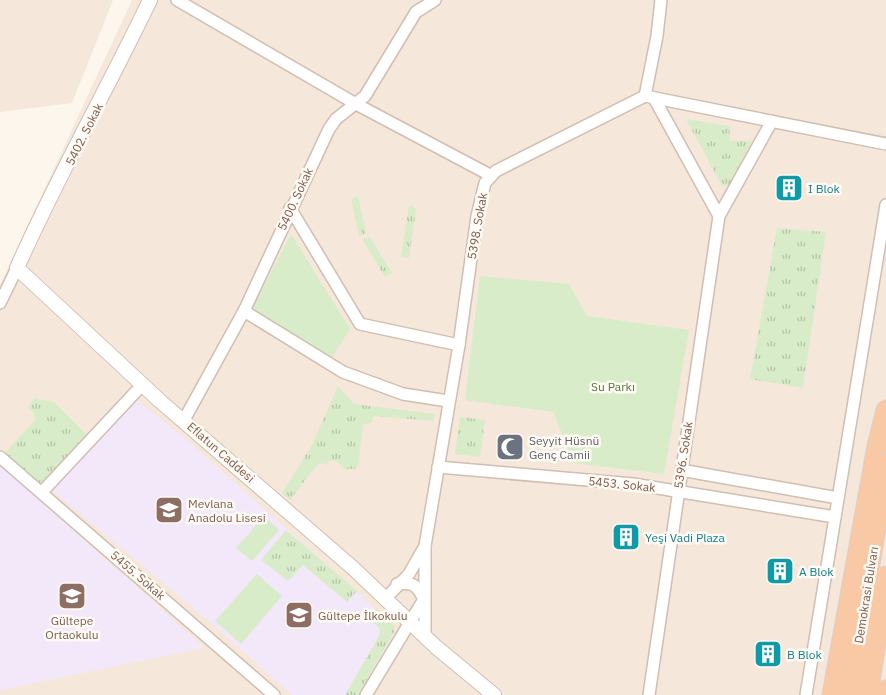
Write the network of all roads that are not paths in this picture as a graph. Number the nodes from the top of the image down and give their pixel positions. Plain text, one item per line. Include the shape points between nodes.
1 (150, 0) edge
2 (177, 0) edge
3 (434, 0) edge
4 (661, 0) edge
5 (650, 97) junction
6 (356, 104) junction
7 (772, 121) junction
8 (886, 144) edge
9 (490, 175) junction
10 (886, 205) edge
11 (290, 208) junction
12 (719, 216) junction
13 (17, 268) junction
14 (0, 303) edge
15 (244, 311) junction
16 (458, 345) junction
17 (143, 384) junction
18 (448, 401) junction
19 (886, 410) edge
20 (184, 420) junction
21 (0, 457) edge
22 (886, 465) edge
23 (438, 466) junction
24 (681, 470) junction
25 (678, 490) junction
26 (42, 492) junction
27 (838, 498) junction
28 (835, 517) junction
29 (425, 546) junction
30 (886, 576) edge
31 (397, 584) junction
32 (385, 599) junction
33 (424, 599) junction
34 (409, 622) junction
35 (425, 636) junction
36 (886, 690) edge
37 (274, 695) edge
38 (366, 695) edge
39 (494, 695) edge
40 (649, 695) edge
41 (806, 695) edge
42 (832, 695) edge
43 (849, 695) edge
44 (868, 695) edge
45 (885, 695) edge

1 - 13 street, 5402. Sokak via 41,214
2 - 6 street
3 - 6 street, 5400. Sokak via 416,12 371,87
4 - 5 street
5 - 7 street
5 - 9 street, 5398. Sokak
5 - 12 street
6 - 9 street
6 - 11 street, 5400. Sokak via 336,118 329,129
7 - 8 street
7 - 12 street
9 - 16 street, 5398. Sokak via 484,183 477,216
10 - 27 street
11 - 15 street, 5400. Sokak
11 - 16 street via 360,324
12 - 24 street, 5396. Sokak
13 - 14 street
13 - 17 street, Eflatun Caddesi
15 - 18 street via 343,372 402,394
15 - 20 street, 5400. Sokak
16 - 18 street, 5398. Sokak
17 - 20 street, Eflatun Caddesi
17 - 26 street
18 - 23 street, 5398. Sokak
19 - 42 highway
20 - 32 street, Eflatun Caddesi
21 - 26 street, 5455. Sokak
22 - 43 highway, Demokrasi Bulvarı
23 - 25 street, 5453. Sokak
23 - 29 street, 5398. Sokak
24 - 25 street, 5396. Sokak
24 - 27 street
25 - 28 street, 5453. Sokak
25 - 40 street, 5396. Sokak
26 - 37 street, 5455. Sokak
27 - 28 street
28 - 41 street
29 - 31 street, 5398. Sokak via 409,574
29 - 33 street, 5398. Sokak
30 - 44 highway, Demokrasi Bulvarı
31 - 32 street, 5398. Sokak
31 - 33 street via 411,582 417,585
32 - 34 street, Eflatun Caddesi
33 - 34 street
33 - 35 street, 5398. Sokak
34 - 35 street, Eflatun Caddesi
34 - 38 street
35 - 39 street, Eflatun Caddesi
36 - 45 highway

